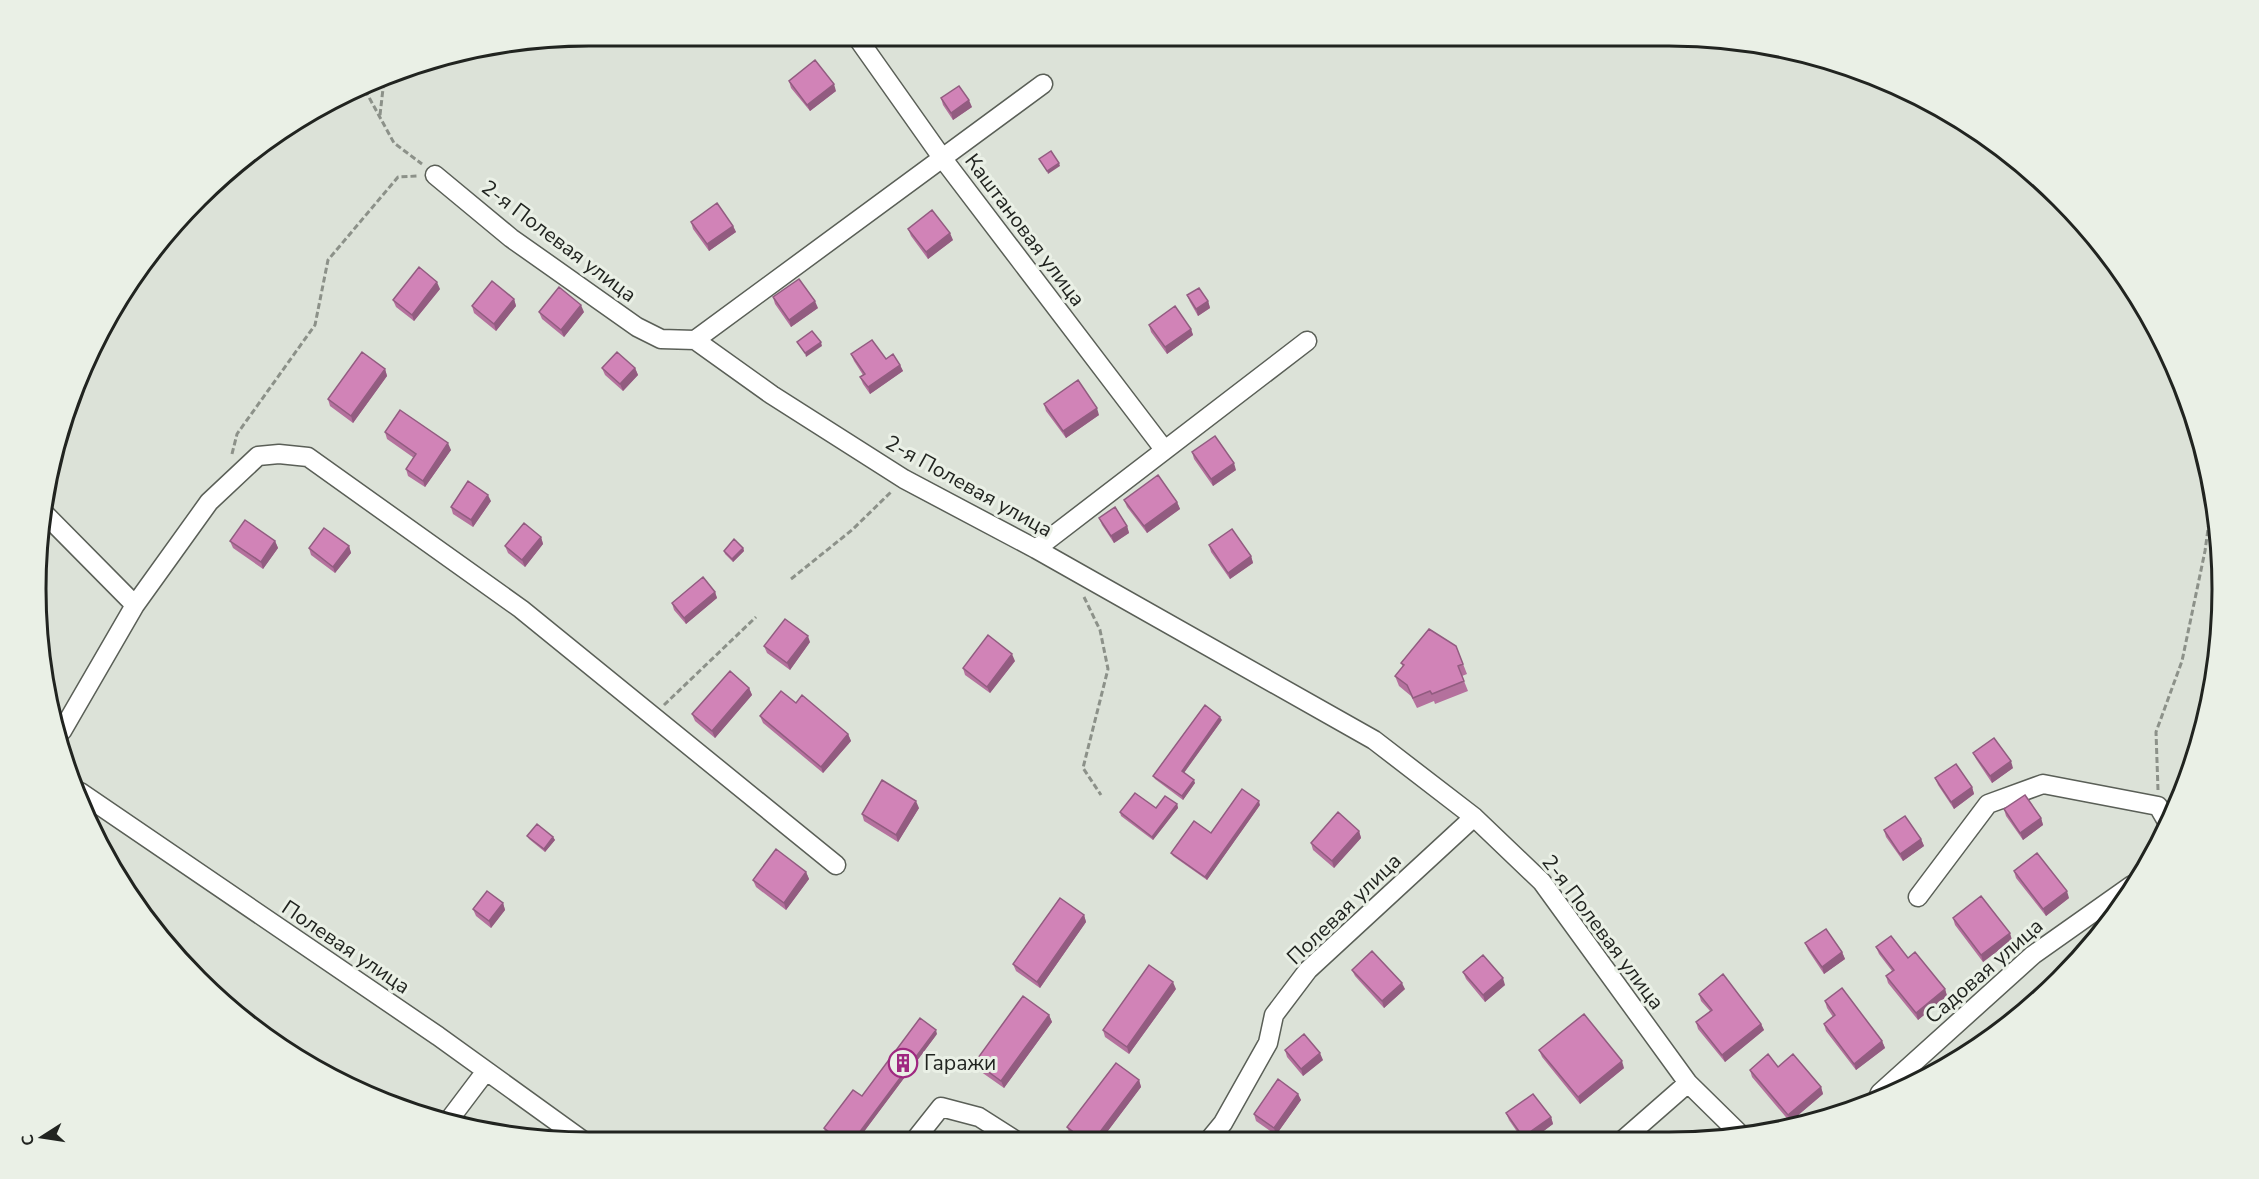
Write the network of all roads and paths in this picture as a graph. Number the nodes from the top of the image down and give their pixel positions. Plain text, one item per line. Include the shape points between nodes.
1 (863, 46) edge
2 (1043, 84) dead end
3 (383, 88) edge
4 (367, 94) edge
5 (380, 117) junction
6 (943, 159) junction
7 (435, 175) junction
8 (695, 340) junction
9 (1307, 341) dead end
10 (1163, 448) junction
11 (904, 479) junction
12 (225, 485) junction
13 (51, 520) edge
14 (2209, 526) edge
15 (1036, 549) junction
16 (792, 579) dead end
17 (1081, 592) dead end
18 (135, 605) junction
19 (756, 617) dead end
20 (654, 715) junction
21 (64, 727) edge
22 (1101, 795) dead end
23 (88, 798) edge
24 (2158, 806) junction
25 (2163, 815) edge
26 (1474, 818) junction
27 (836, 865) dead end
28 (2118, 895) edge
29 (1918, 897) dead end
30 (486, 1071) junction
31 (1689, 1083) junction
32 (1887, 1087) edge
33 (453, 1115) edge
34 (1734, 1128) edge
35 (570, 1131) edge
36 (921, 1132) edge
37 (1002, 1132) edge
38 (1216, 1132) edge
39 (1631, 1132) edge

1 - 6 street, Каштановая улица
2 - 6 street
3 - 5 path
4 - 5 path
5 - 7 path via 394,143
6 - 8 street
6 - 10 street, Каштановая улица
7 - 8 street, 2-я Полевая улица via 511,238 637,327 661,339
7 - 12 path via 398,177 327,260 315,325 237,434
8 - 11 street, 2-я Полевая улица via 772,395
9 - 10 street
10 - 15 street
11 - 15 street, 2-я Полевая улица
11 - 16 path via 852,530
12 - 18 street
12 - 20 street via 258,456 308,457 521,609
13 - 18 street
14 - 24 path via 2182,661 2156,732
15 - 26 street, 2-я Полевая улица via 1374,740
17 - 22 path via 1100,630 1108,669 1083,768
18 - 21 street
19 - 20 path
20 - 27 street
23 - 30 street, Полевая улица
24 - 25 street
24 - 29 street via 2043,784 1988,804
26 - 31 street, 2-я Полевая улица via 1542,882
26 - 38 street, Полевая улица via 1308,970 1274,1015 1268,1043
28 - 32 street, Садовая улица via 2033,955
30 - 33 street
30 - 35 street, Полевая улица
31 - 34 street, 2-я Полевая улица
31 - 39 street
36 - 37 street via 940,1107 979,1117

